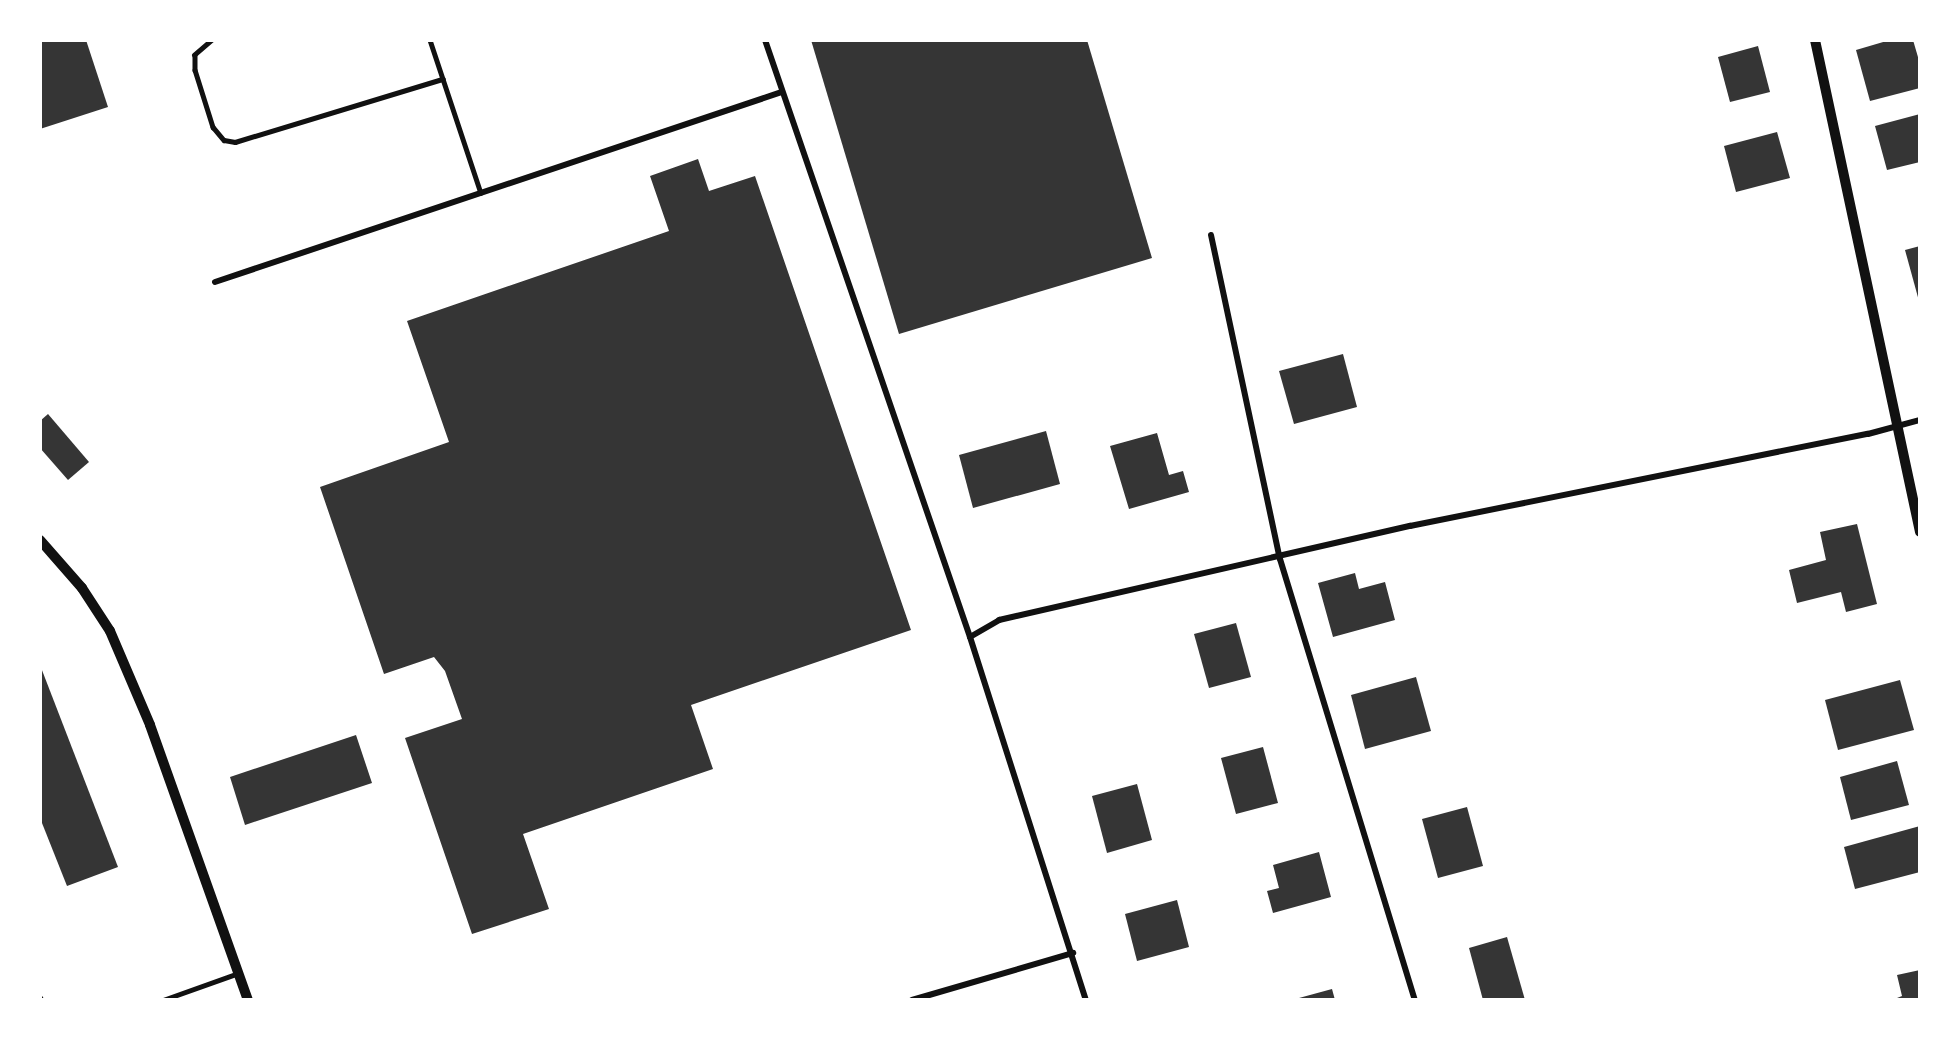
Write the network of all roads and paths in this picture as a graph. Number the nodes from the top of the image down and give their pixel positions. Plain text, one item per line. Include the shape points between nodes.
1 (212, 40) edge
2 (430, 40) edge
3 (765, 40) edge
4 (1815, 40) edge
5 (443, 79) junction
6 (782, 92) junction
7 (481, 193) junction
8 (1211, 235) dead end
9 (215, 282) dead end
10 (1920, 420) edge
11 (1897, 424) junction
12 (1920, 532) edge
13 (40, 540) edge
14 (1280, 559) junction
15 (970, 637) junction
16 (1074, 953) junction
17 (239, 973) junction
18 (163, 999) edge
19 (249, 999) edge
20 (912, 999) edge
21 (1086, 999) edge
22 (1415, 999) edge

1 - 5 lane via 195,55 195,70 213,127 224,140 235,142
2 - 5 lane
3 - 6 street
4 - 11 street
5 - 7 lane
6 - 7 street
6 - 15 street
7 - 9 street
8 - 14 street
10 - 11 street
11 - 12 street
11 - 14 street via 1868,434 1410,526
13 - 17 street via 82,588 110,632 150,725
14 - 15 street via 999,621
14 - 22 street
15 - 16 street
16 - 20 street
16 - 21 street
17 - 18 lane
17 - 19 street

